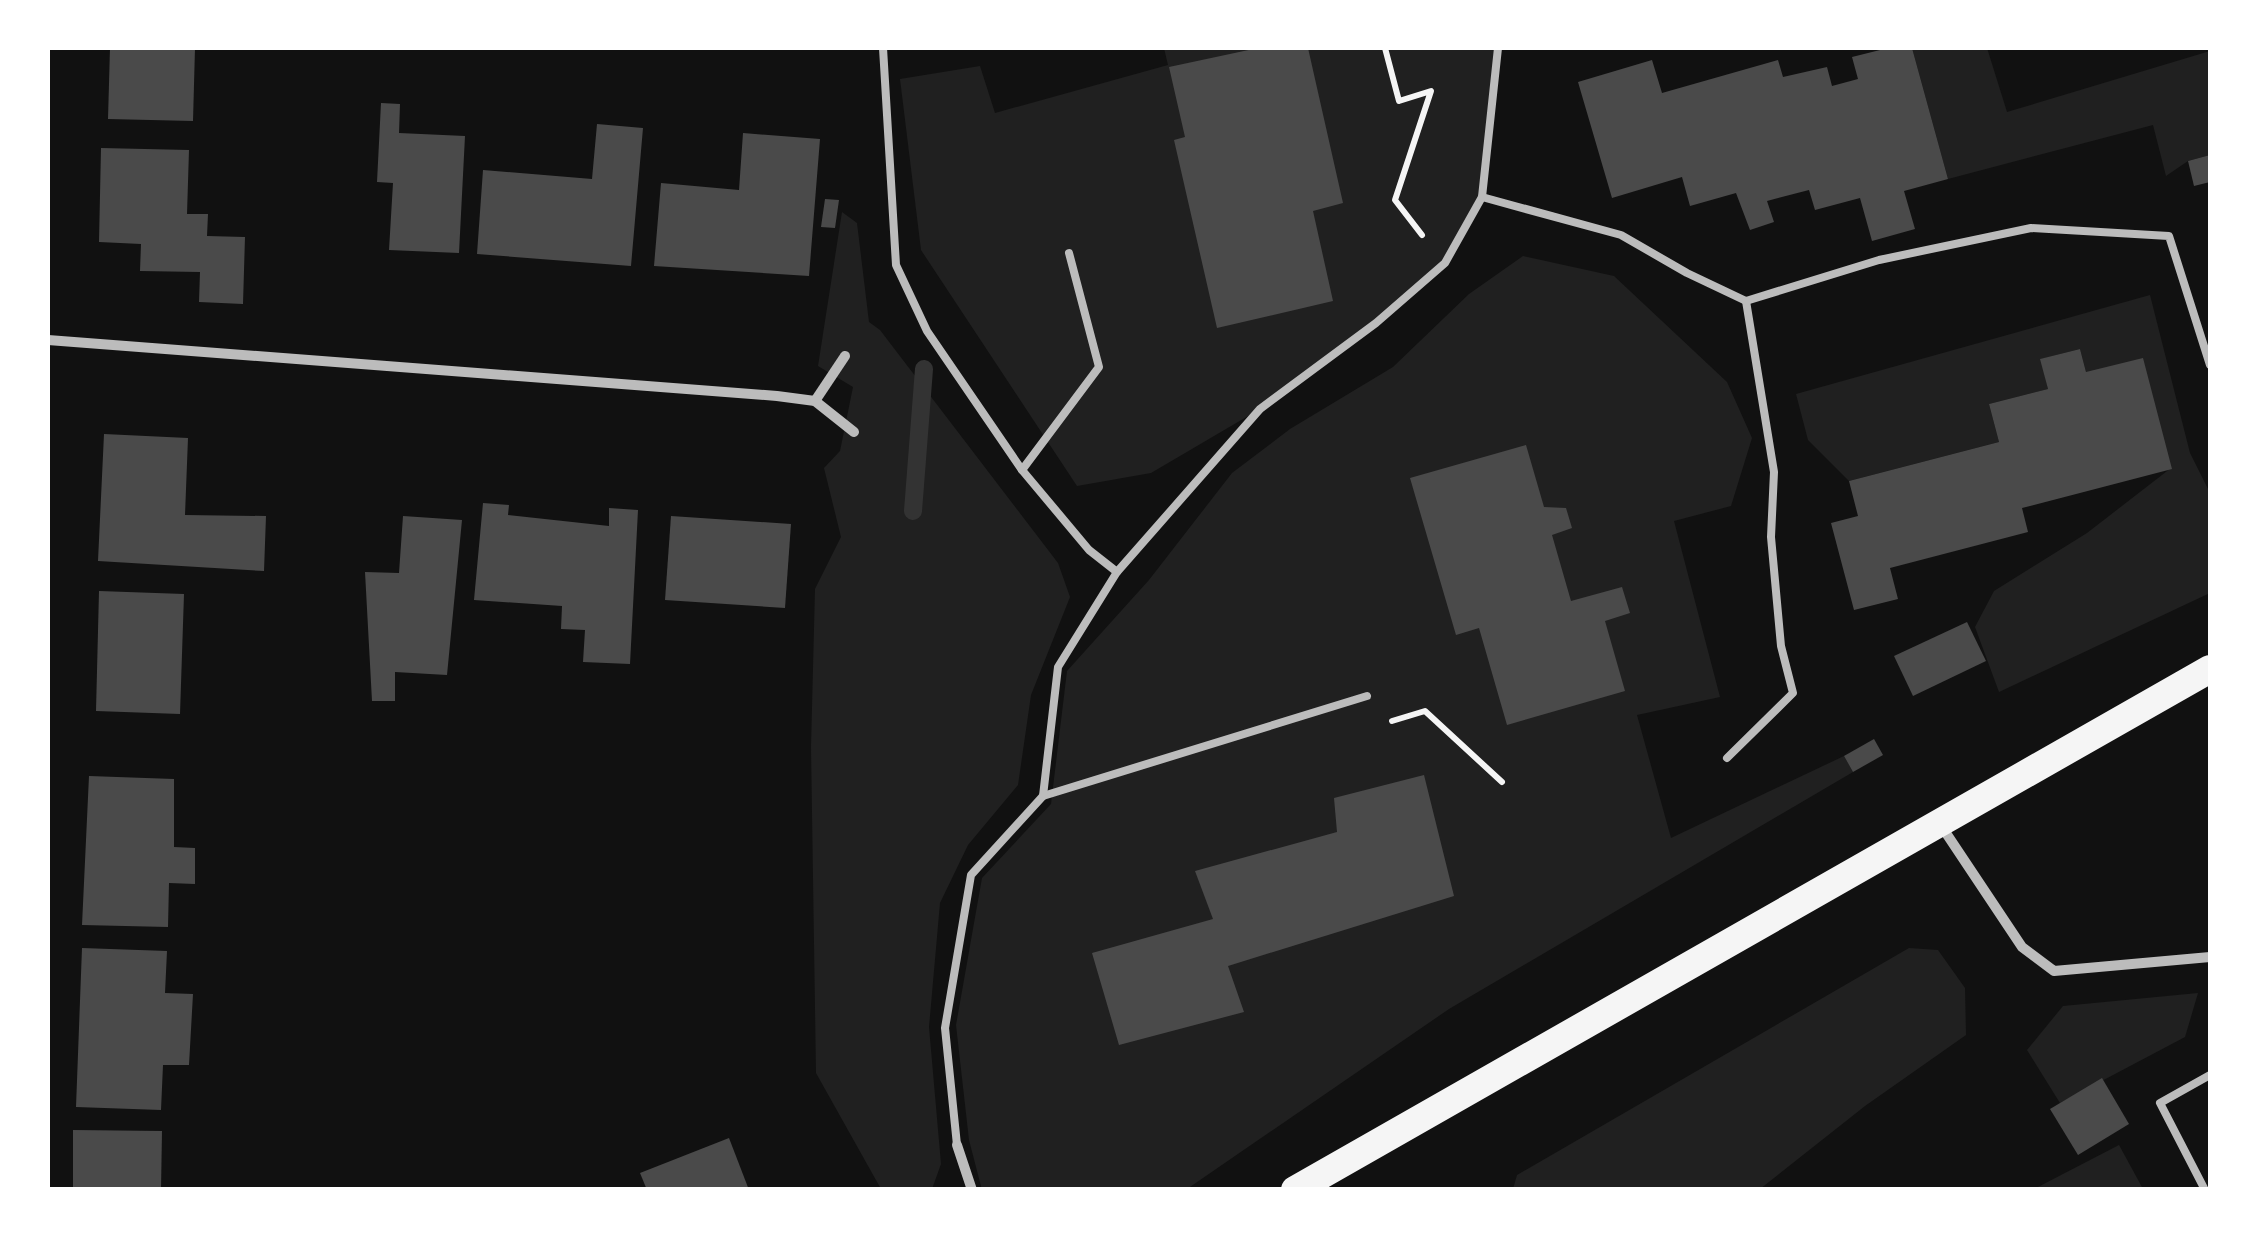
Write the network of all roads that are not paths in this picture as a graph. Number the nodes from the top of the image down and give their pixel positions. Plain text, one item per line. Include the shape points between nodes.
1 (883, 48) edge
2 (1498, 48) edge
3 (1482, 197) junction
4 (1068, 253) dead end
5 (1746, 301) junction
6 (48, 340) edge
7 (844, 356) dead end
8 (2210, 366) edge
9 (815, 401) junction
10 (854, 432) dead end
11 (1022, 470) junction
12 (1117, 572) junction
13 (2210, 669) edge
14 (1366, 696) dead end
15 (1727, 758) dead end
16 (1043, 796) junction
17 (1940, 823) junction
18 (2210, 957) edge
19 (2210, 1075) edge
20 (957, 1144) joint
21 (972, 1190) edge
22 (1295, 1190) edge
23 (2205, 1190) edge

1 - 11 lane via 896,265 927,331
2 - 3 lane
3 - 5 lane via 1621,236
3 - 12 lane via 1445,263 1376,324 1260,409
4 - 11 lane via 1099,367
5 - 8 lane via 1879,260 2031,228 2168,236
5 - 15 lane via 1774,472 1771,537 1781,646 1793,693
6 - 9 street
7 - 9 street
9 - 10 street
11 - 12 lane
12 - 16 lane via 1058,667
13 - 17 highway
14 - 16 lane
16 - 20 lane via 971,874 944,1028
17 - 18 street via 2022,947 2054,971
17 - 22 highway
19 - 23 lane via 2160,1103
20 - 21 street

